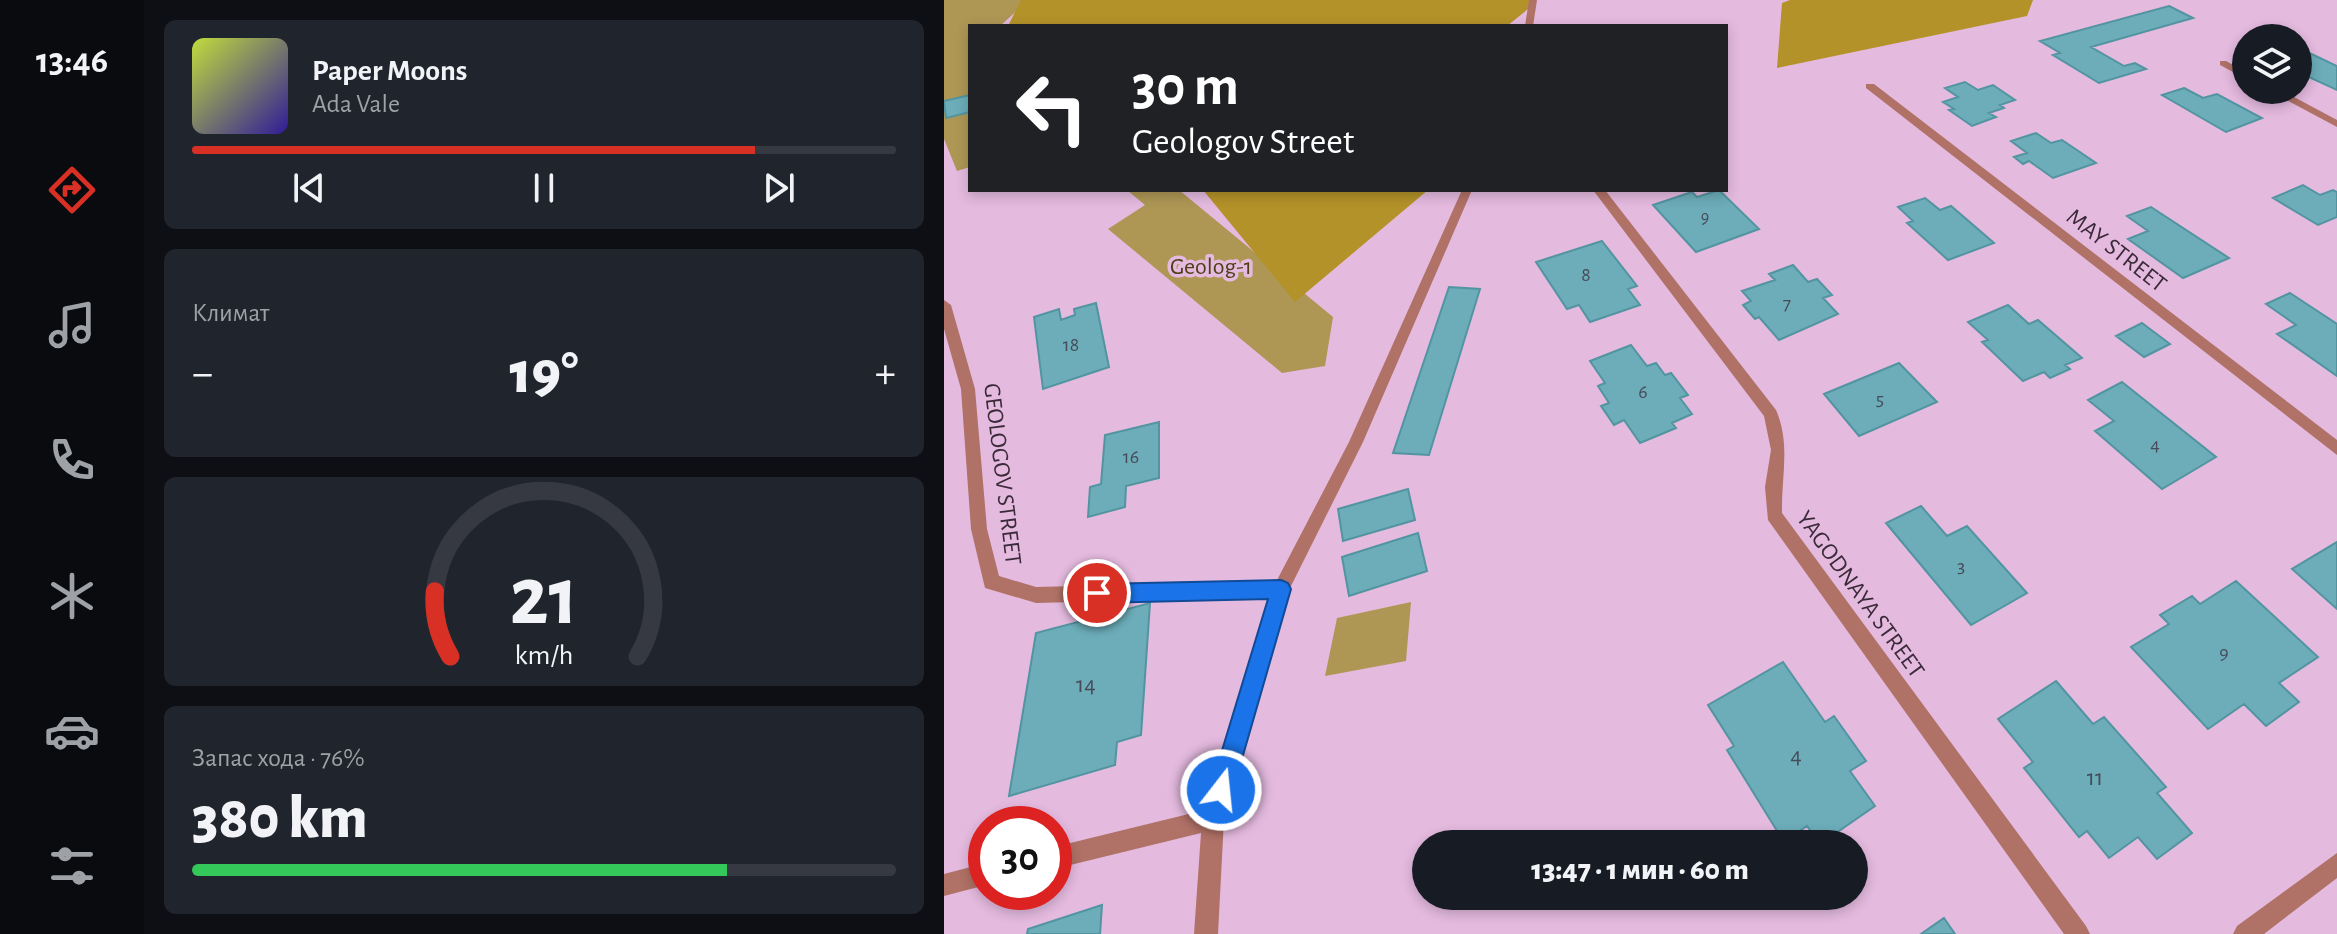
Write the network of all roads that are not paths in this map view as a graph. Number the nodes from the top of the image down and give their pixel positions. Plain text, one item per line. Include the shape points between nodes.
1 (1533, 0) edge
2 (1529, 24) edge
3 (2223, 63) dead end
4 (2232, 68) edge
5 (1870, 86) dead end
6 (2299, 104) edge
7 (2337, 124) edge
8 (1466, 192) edge
9 (1601, 192) edge
10 (944, 305) edge
11 (2337, 449) edge
12 (1281, 589) junction
13 (1213, 819) junction
14 (1072, 854) edge
15 (2337, 864) edge
16 (968, 879) edge
17 (944, 885) edge
18 (1206, 934) edge
19 (2078, 934) edge
20 (2245, 934) edge

1 - 2 lane
3 - 4 street
5 - 11 street, MAY STREET
6 - 7 street
8 - 12 lane via 1356,442
9 - 19 street, YAGODNAYA STREET via 1771,414 1779,450 1774,515
10 - 12 street, GEOLOGOV STREET via 968,389 979,529 991,582 1036,595
12 - 13 street
13 - 14 street
13 - 18 street
15 - 20 street
16 - 17 street

